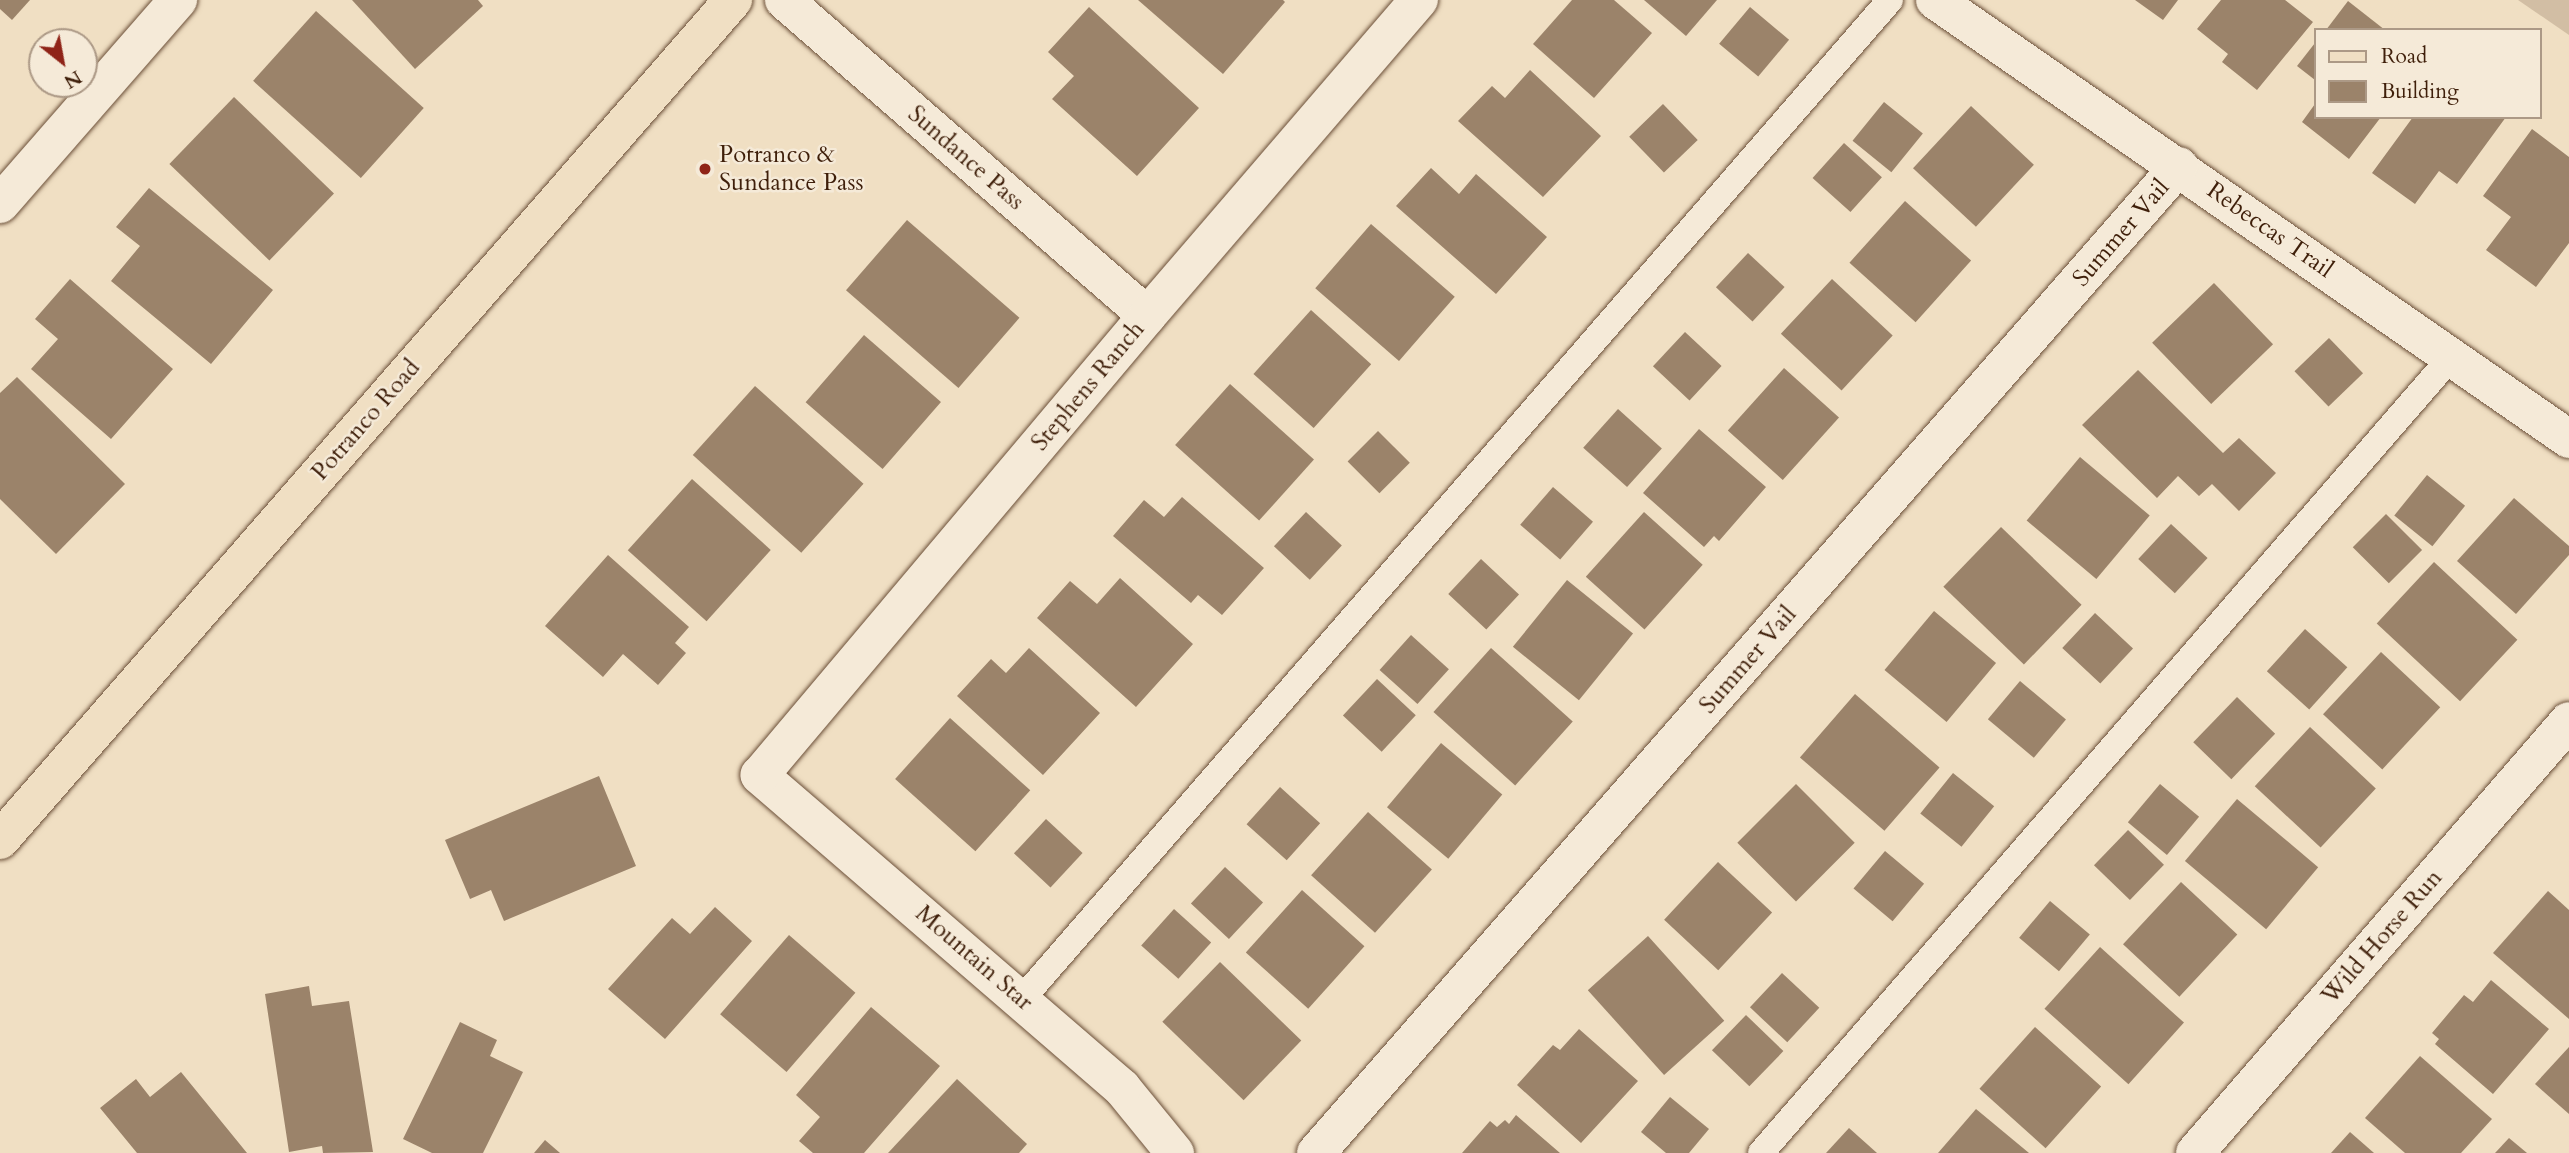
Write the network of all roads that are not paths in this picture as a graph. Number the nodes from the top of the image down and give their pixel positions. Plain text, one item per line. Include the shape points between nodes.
1 (178, 0) edge
2 (733, 0) edge
3 (784, 0) edge
4 (1419, 0) edge
5 (1891, 0) edge
6 (1935, 0) edge
7 (2179, 166) junction
8 (0, 204) edge
9 (1147, 316) junction
10 (2452, 356) junction
11 (2569, 439) edge
12 (2569, 722) edge
13 (760, 775) joint
14 (0, 840) edge
15 (1022, 999) junction
16 (1175, 1153) edge
17 (1316, 1153) edge
18 (1761, 1153) edge
19 (2195, 1153) edge

1 - 8 street
2 - 14 main road, Potranco Road
3 - 9 street, Sundance Pass
4 - 9 street, Stephens Ranch
5 - 15 lane
6 - 7 street, Rebeccas Trail
7 - 10 street, Rebeccas Trail
7 - 17 street, Summer Vail
9 - 13 street, Stephens Ranch
10 - 11 street, Rebeccas Trail
10 - 18 lane
12 - 19 street, Wild Horse Run
13 - 15 street, Mountain Star
15 - 16 street, Mountain Star via 1122,1088

